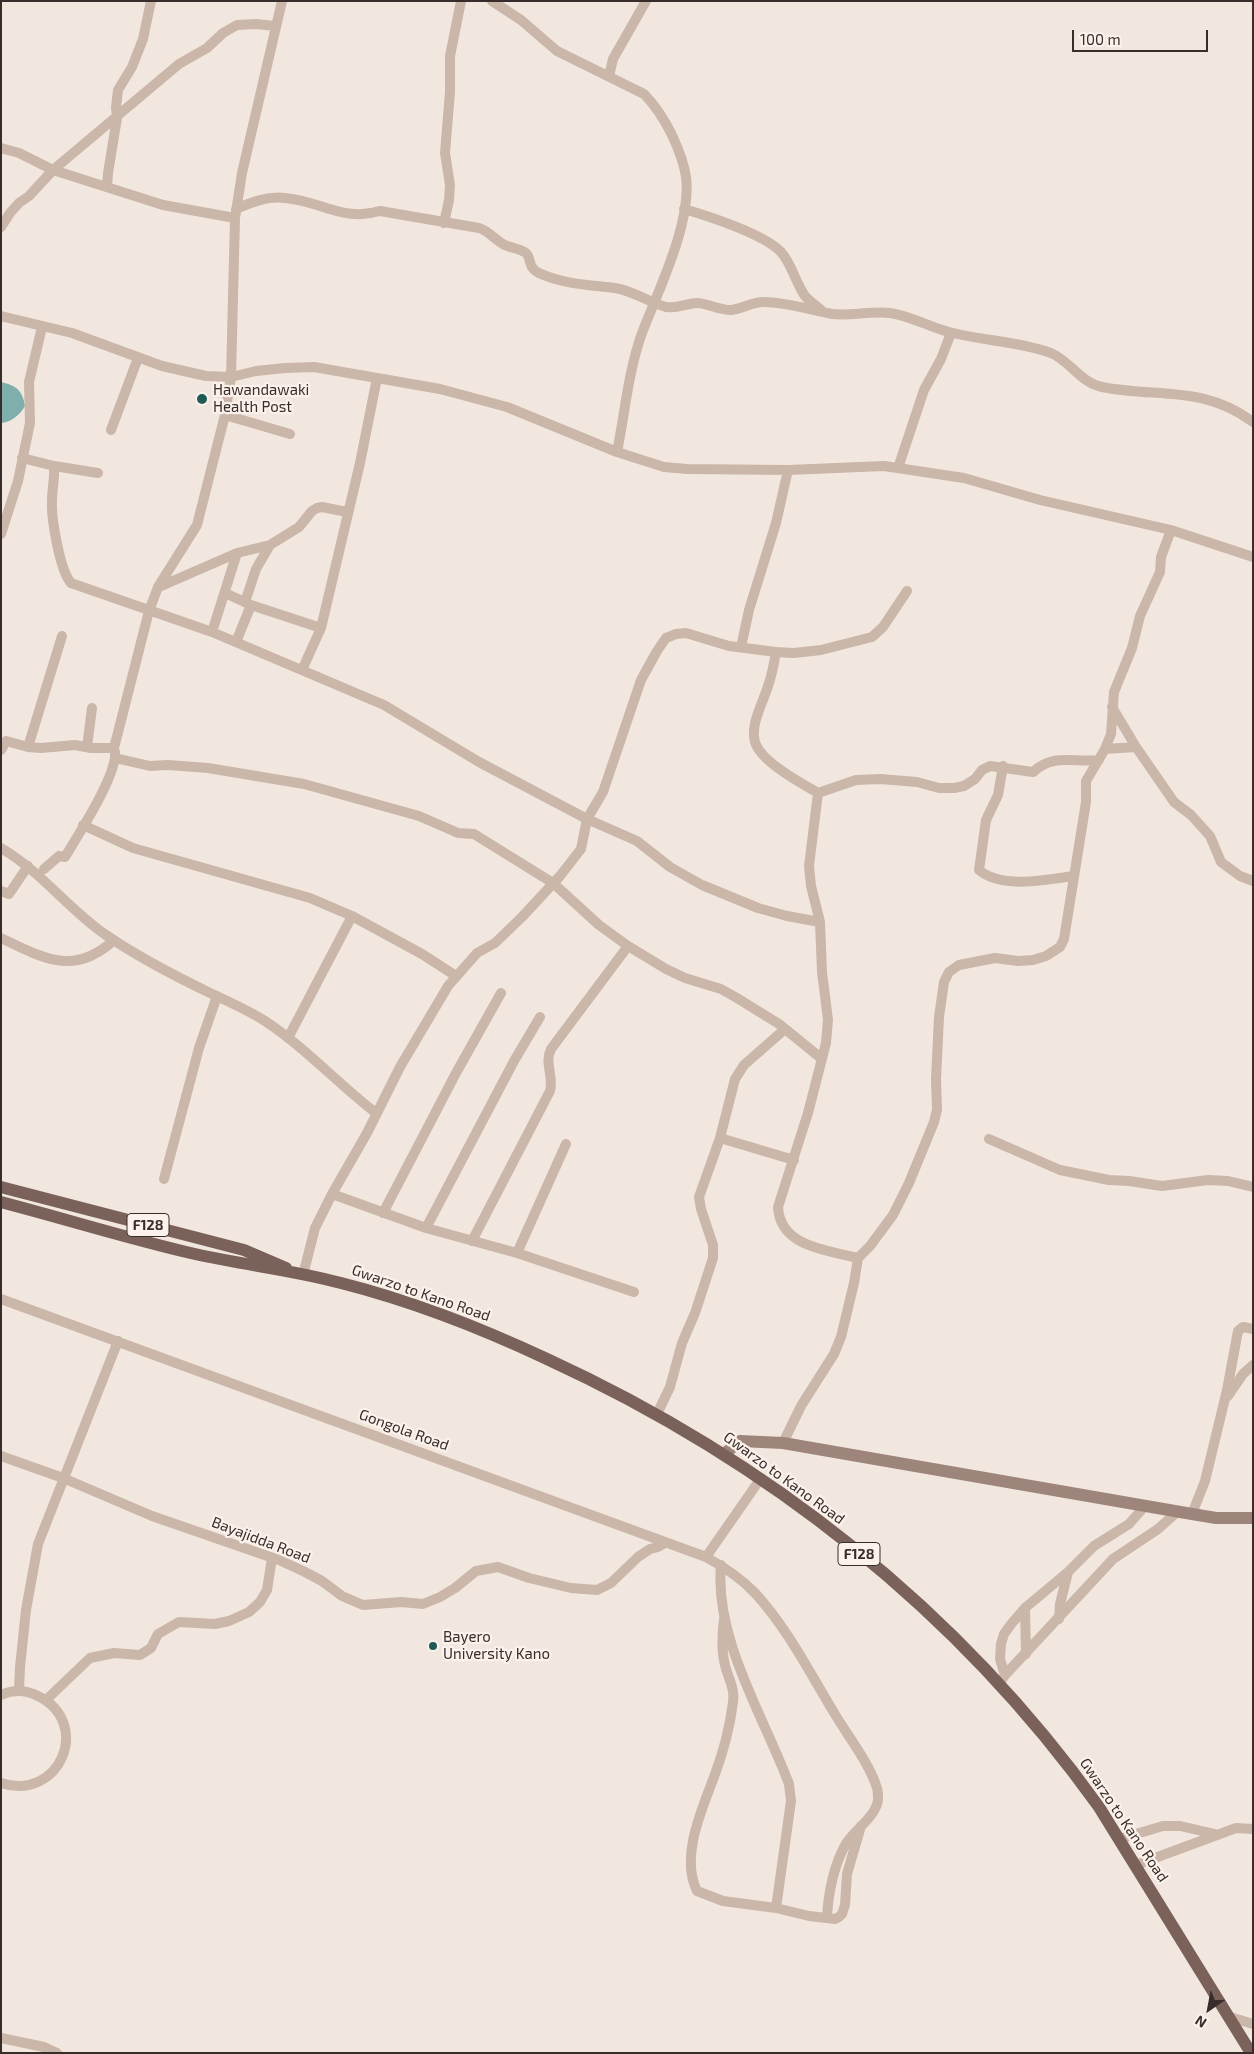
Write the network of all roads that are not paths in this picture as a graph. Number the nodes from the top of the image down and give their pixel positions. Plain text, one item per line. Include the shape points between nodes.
1 (151, 1) edge
2 (282, 1) edge
3 (461, 1) edge
4 (492, 1) edge
5 (646, 1) edge
6 (275, 26) junction
7 (609, 76) junction
8 (117, 118) junction
9 (1, 148) edge
10 (52, 170) junction
11 (107, 187) junction
12 (684, 208) junction
13 (236, 214) junction
14 (444, 223) junction
15 (1, 227) edge
16 (656, 303) junction
17 (822, 311) junction
18 (1, 316) edge
19 (42, 327) junction
20 (951, 333) junction
21 (138, 358) junction
22 (231, 378) junction
23 (377, 378) junction
24 (225, 415) junction
25 (1253, 422) edge
26 (111, 430) dead end
27 (290, 434) dead end
28 (616, 452) junction
29 (22, 458) junction
30 (54, 466) junction
31 (898, 468) junction
32 (788, 470) junction
33 (98, 473) dead end
34 (348, 512) junction
35 (1170, 530) junction
36 (1, 534) edge
37 (270, 545) junction
38 (237, 553) junction
39 (1253, 557) edge
40 (158, 587) junction
41 (907, 591) dead end
42 (225, 593) junction
43 (248, 603) junction
44 (149, 612) junction
45 (321, 628) junction
46 (212, 632) junction
47 (62, 636) dead end
48 (236, 642) junction
49 (740, 647) junction
50 (776, 652) junction
51 (302, 670) junction
52 (1112, 706) junction
53 (92, 708) dead end
54 (28, 746) junction
55 (87, 747) junction
56 (1136, 747) junction
57 (1105, 749) junction
58 (1, 750) edge
59 (115, 753) junction
60 (1099, 760) junction
61 (1003, 766) junction
62 (818, 793) junction
63 (587, 819) junction
64 (83, 824) junction
65 (1, 848) edge
66 (28, 866) junction
67 (44, 869) dead end
68 (1073, 876) junction
69 (1253, 881) edge
70 (554, 883) junction
71 (1, 891) edge
72 (352, 916) junction
73 (820, 922) junction
74 (1, 938) edge
75 (114, 940) junction
76 (628, 946) junction
77 (456, 976) junction
78 (501, 993) dead end
79 (217, 996) junction
80 (540, 1017) dead end
81 (784, 1029) junction
82 (288, 1038) junction
83 (822, 1059) junction
84 (376, 1113) junction
85 (720, 1138) junction
86 (989, 1139) dead end
87 (566, 1144) dead end
88 (794, 1160) junction
89 (164, 1179) dead end
90 (1253, 1186) edge
91 (1, 1187) edge
92 (332, 1194) junction
93 (1, 1202) edge
94 (383, 1213) junction
95 (426, 1228) junction
96 (472, 1241) junction
97 (517, 1253) junction
98 (858, 1258) junction
99 (298, 1273) junction
100 (634, 1292) dead end
101 (1, 1299) edge
102 (1253, 1329) edge
103 (118, 1341) junction
104 (1253, 1365) edge
105 (1224, 1403) junction
106 (657, 1414) junction
107 (783, 1443) junction
108 (724, 1454) junction
109 (1, 1456) edge
110 (63, 1478) junction
111 (761, 1478) junction
112 (1145, 1506) junction
113 (1177, 1512) junction
114 (1192, 1514) junction
115 (1253, 1518) edge
116 (666, 1542) junction
117 (706, 1557) junction
118 (272, 1558) junction
119 (721, 1565) junction
120 (1068, 1572) junction
121 (1025, 1608) junction
122 (724, 1619) junction
123 (1059, 1619) junction
124 (1026, 1654) junction
125 (1002, 1680) junction
126 (19, 1690) junction
127 (1, 1695) edge
128 (46, 1700) junction
129 (1, 1783) edge
130 (860, 1826) junction
131 (1253, 1829) edge
132 (1216, 1835) junction
133 (1119, 1839) junction
134 (1136, 1865) junction
135 (776, 1908) junction
136 (826, 1918) junction
137 (1230, 2017) junction
138 (1253, 2024) edge
139 (1, 2038) edge
140 (57, 2053) edge
141 (1251, 2053) edge

1 - 8 street via 143,39 118,90
2 - 6 street
3 - 14 street via 450,56 445,153 450,185
4 - 7 street via 521,20 557,51
5 - 7 street via 612,59
6 - 8 street via 237,26 223,33 207,48 160,78
6 - 13 street
7 - 12 street via 644,94 666,123 684,164 687,180
8 - 10 street
8 - 11 street
9 - 10 street via 19,153
10 - 11 street
10 - 15 street via 10,213
11 - 13 street via 162,205
12 - 16 street
12 - 17 street via 732,225 781,252 804,295
13 - 14 street via 264,198 284,198 343,214 380,211
13 - 22 street
14 - 16 street via 485,230 501,243 525,252 533,269 549,277 616,288
16 - 17 street via 675,308 697,303 731,310 768,302
16 - 28 street via 642,334 629,381
17 - 20 street via 832,314 889,313
18 - 19 street
19 - 21 street via 72,333
19 - 29 street via 29,382 30,423
20 - 25 street via 1005,341 1051,354 1095,385 1191,395 1228,406
20 - 31 street via 924,390
21 - 22 street via 187,372
21 - 26 street
22 - 23 street via 256,371 314,367
22 - 24 street
23 - 28 street via 489,401
23 - 34 street
24 - 27 street
24 - 40 street via 197,525
28 - 32 street via 664,467
29 - 30 street
29 - 36 street
30 - 33 street
30 - 44 street via 52,502 60,559 67,578 71,583
31 - 32 street
31 - 35 street via 964,478 1074,509
32 - 49 street
34 - 37 street via 316,508 300,527
34 - 45 street
35 - 39 street
35 - 52 street via 1161,556 1160,572 1140,616
37 - 38 street
37 - 43 street via 256,569
38 - 40 street
38 - 42 street
40 - 44 street
41 - 50 street via 883,628 872,637 821,650
42 - 43 street
42 - 46 street
43 - 45 street
43 - 48 street
44 - 46 street
44 - 59 street
45 - 51 street
46 - 48 street
47 - 54 street
48 - 51 street
49 - 50 street
49 - 63 street via 686,633 666,638 640,680 603,792
50 - 62 street via 768,689 758,712 755,741 764,756
51 - 63 street via 384,705 456,749
52 - 56 street
52 - 57 street via 1111,734
53 - 55 street
54 - 55 street
54 - 58 street via 6,741
55 - 59 street
56 - 57 street
56 - 69 street via 1174,802 1210,836 1221,862
57 - 60 street
59 - 64 street via 104,789
59 - 70 street via 150,766 208,768 304,784 386,806 458,833 474,834
60 - 61 street via 1052,760 1033,772
60 - 68 street via 1086,782 1085,809
61 - 62 street via 990,766 964,786 954,788 880,779 856,780
61 - 68 street via 998,795 986,820 979,870 1002,880 1035,881
62 - 73 street via 809,866
63 - 70 street via 580,848
63 - 73 street via 636,841 670,867 702,885 758,908
64 - 67 street via 65,857 54,858
64 - 72 street via 133,848 310,898
65 - 66 street
66 - 71 street via 9,894
66 - 75 street
68 - 98 street via 1060,947 1033,960 995,958 959,966 946,977 939,1017 934,1122 893,1215
70 - 76 street via 599,925
70 - 77 street via 495,943 477,953
72 - 77 street
72 - 82 street
73 - 83 street via 828,1020
74 - 75 street via 51,960 68,962 84,960
75 - 79 street via 138,956
76 - 81 street via 666,970 721,989
76 - 96 street via 551,1049 547,1057 552,1078 550,1091
77 - 84 street via 426,1022
78 - 94 street
79 - 82 street via 264,1020
79 - 89 street via 199,1048
80 - 95 street
81 - 83 street
81 - 85 street via 750,1059 735,1079
82 - 84 street
83 - 88 street
84 - 92 street via 368,1133
85 - 88 street
85 - 106 street via 699,1196 713,1245 712,1258 670,1387
86 - 90 street via 1060,1170 1109,1180 1162,1186 1208,1180
87 - 97 street
88 - 98 street via 778,1207 782,1225 799,1241
91 - 99 main road, F128 via 244,1250
92 - 94 street
92 - 99 street
93 - 99 main road, F128 via 192,1253
94 - 95 street
95 - 96 street
96 - 97 street
97 - 100 street
98 - 107 street via 838,1346 801,1406
99 - 106 main road, Gwarzo to Kano Road / F128 via 342,1283 477,1328 571,1370
101 - 103 street, Gongola Road
102 - 105 street via 1243,1327 1238,1332
103 - 110 street
103 - 116 street, Gongola Road
104 - 105 street
105 - 114 street via 1205,1481
106 - 108 main road, Gwarzo to Kano Road / F128
107 - 108 street via 740,1441
107 - 112 street
108 - 111 main road, Gwarzo to Kano Road / F128
109 - 110 street, Bayajidda Road
110 - 118 street, Bayajidda Road via 143,1512
110 - 126 street via 38,1544
111 - 117 street
111 - 125 main road, Gwarzo to Kano Road / F128 via 919,1602
112 - 113 street
112 - 120 street via 1129,1524 1094,1546
113 - 114 street
113 - 123 street via 1113,1559
114 - 115 street
116 - 117 street, Gongola Road
116 - 118 street, Bayajidda Road via 638,1557 611,1583 597,1590 563,1586 498,1567 476,1571 455,1588 423,1604 363,1605 353,1602 303,1570
117 - 119 street, Gongola Road
118 - 128 street via 267,1590 249,1612 215,1624 179,1622 158,1634 151,1648 140,1655 114,1653 90,1658
119 - 122 street
119 - 130 street, Gongola Road via 754,1593 775,1619 866,1764 878,1790 878,1801
120 - 121 street
120 - 123 street
121 - 124 street
121 - 125 street via 1004,1634 1000,1659
122 - 135 street via 749,1690 789,1784 791,1801
122 - 135 street via 723,1655 734,1695 715,1775 696,1828 692,1882 697,1891 724,1901
123 - 124 street
124 - 125 street
125 - 133 main road, Gwarzo to Kano Road / F128 via 1075,1774
126 - 127 street
126 - 128 street
128 - 129 street via 64,1722 66,1743 60,1764 39,1782 26,1786
130 - 136 street via 840,1858 830,1889
130 - 136 street via 847,1874 842,1914 835,1919
131 - 132 street via 1236,1828
132 - 133 street via 1180,1826 1163,1826
132 - 134 street
133 - 134 main road, Gwarzo to Kano Road / F128
134 - 137 main road, Gwarzo to Kano Road / F128
135 - 136 street
137 - 138 street
137 - 141 main road, Gwarzo to Kano Road / F128
139 - 140 street

